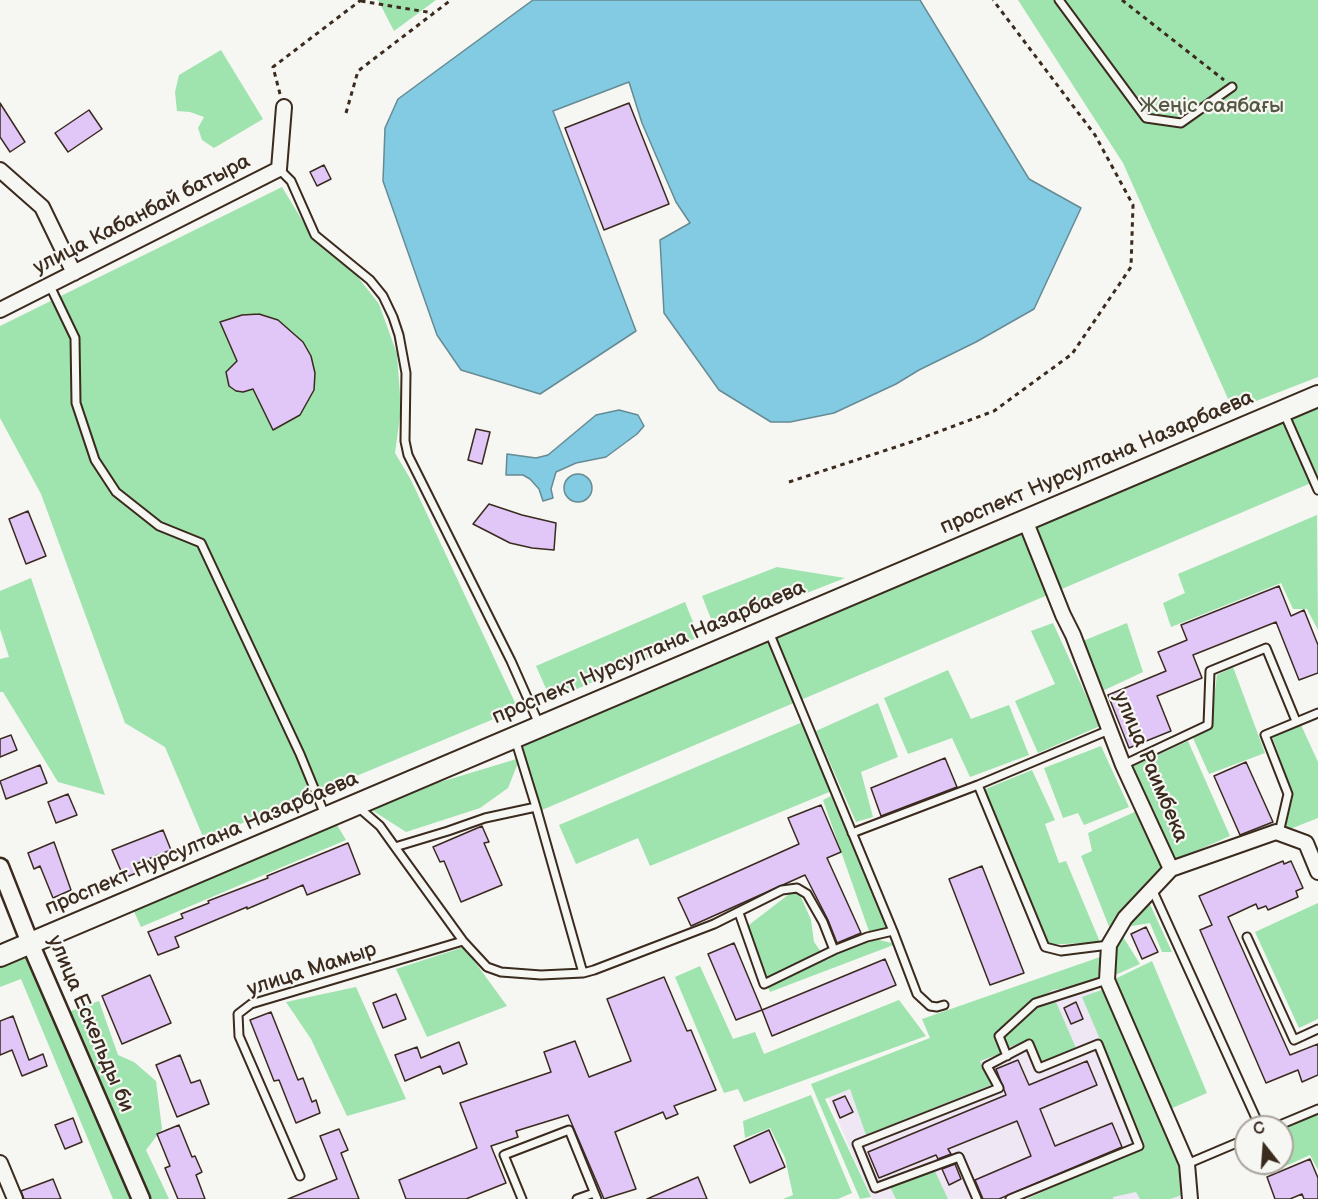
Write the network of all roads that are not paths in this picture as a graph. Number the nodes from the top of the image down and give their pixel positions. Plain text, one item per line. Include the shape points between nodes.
1 (1059, 0) edge
2 (1232, 87) road end
3 (284, 106) road end
4 (279, 169) junction
5 (0, 170) edge
6 (74, 273) junction
7 (50, 286) junction
8 (0, 310) edge
9 (1318, 396) edge
10 (1283, 410) junction
11 (1318, 490) edge
12 (1025, 520) junction
13 (768, 629) junction
14 (1318, 713) edge
15 (1296, 721) junction
16 (540, 726) junction
17 (1109, 730) junction
18 (514, 737) junction
19 (1123, 765) junction
20 (978, 785) junction
21 (355, 805) junction
22 (536, 807) junction
23 (326, 817) junction
24 (852, 833) junction
25 (1279, 833) junction
26 (395, 847) junction
27 (0, 867) edge
28 (1171, 869) junction
29 (1318, 872) edge
30 (1152, 889) junction
31 (739, 913) junction
32 (893, 931) junction
33 (1247, 937) dead end
34 (463, 941) junction
35 (30, 943) junction
36 (1109, 945) junction
37 (834, 950) junction
38 (0, 956) edge
39 (583, 973) junction
40 (1107, 980) junction
41 (944, 1005) dead end
42 (1318, 1029) edge
43 (1007, 1056) junction
44 (1318, 1109) edge
45 (1255, 1115) edge
46 (1294, 1119) edge
47 (1234, 1144) edge
48 (0, 1163) edge
49 (1187, 1164) junction
50 (300, 1176) dead end
51 (595, 1196) edge
52 (15, 1199) edge
53 (141, 1199) edge
54 (522, 1199) edge
55 (577, 1199) edge
56 (977, 1199) edge
57 (1011, 1199) edge
58 (1190, 1199) edge

1 - 2 lane via 1146,118 1181,123
3 - 4 street, улица Кабанбай батыра
4 - 6 street, улица Кабанбай батыра
4 - 16 lane via 291,181 315,235 370,280 393,317 406,373 408,455
5 - 6 street via 42,207
6 - 7 street, улица Кабанбай батыра
7 - 8 street, улица Кабанбай батыра
7 - 23 lane via 75,338 76,403 95,460 116,492 159,526 201,543
9 - 10 main road, проспект Нурсултана Назарбаева
10 - 11 lane
10 - 12 main road, проспект Нурсултана Назарбаева
12 - 13 main road, проспект Нурсултана Назарбаева
12 - 17 street, улица Раимбека
13 - 16 main road, проспект Нурсултана Назарбаева
13 - 24 lane
14 - 15 lane
15 - 19 lane via 1266,648 1210,671 1208,725
15 - 25 lane via 1265,735 1288,794
16 - 18 main road, проспект Нурсултана Назарбаева
17 - 19 street, улица Раимбека
17 - 20 lane
18 - 21 main road, проспект Нурсултана Назарбаева
18 - 22 lane
19 - 28 street, улица Раимбека
20 - 24 lane
20 - 36 lane via 1045,947 1061,951
21 - 23 main road, проспект Нурсултана Назарбаева
21 - 26 lane via 380,826
22 - 26 lane via 485,818
22 - 39 lane
23 - 35 main road, проспект Нурсултана Назарбаева
24 - 32 lane
25 - 28 street, улица Раимбека
25 - 29 street via 1306,843
26 - 34 lane
27 - 35 street, улица Ескельды би
28 - 30 street
30 - 36 street via 1125,918
30 - 45 lane
31 - 37 lane via 782,890 797,888 807,894
31 - 37 lane via 764,984
31 - 39 lane
32 - 37 lane
32 - 41 lane via 917,994 930,1006
33 - 42 lane via 1294,1040
34 - 39 lane via 487,967 501,972
34 - 50 lane, улица Мамыр via 251,1004 238,1014 238,1036
35 - 38 main road, проспект Нурсултана Назарбаева
35 - 53 street, улица Ескельды би
36 - 40 street
40 - 43 lane via 1035,1003 999,1036
40 - 49 street
43 - 56 lane via 987,1066 999,1088 857,1144 875,1188 959,1157
43 - 57 lane via 1029,1044 1039,1068 1098,1044 1140,1146
44 - 46 lane
47 - 49 lane
48 - 52 street
49 - 58 street
51 - 54 lane via 569,1130 504,1155
51 - 55 lane

